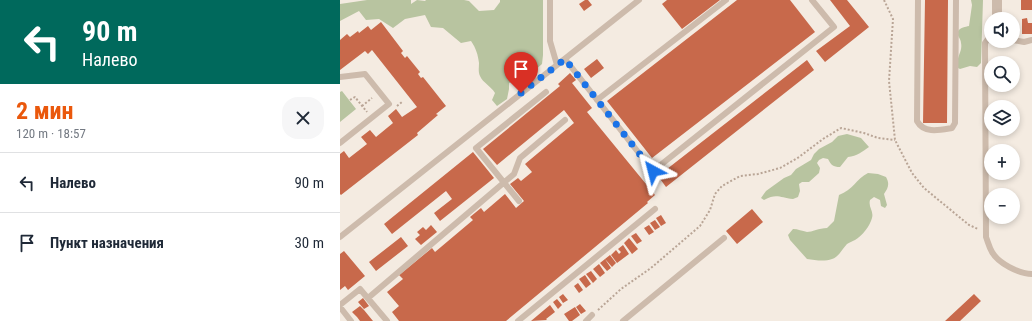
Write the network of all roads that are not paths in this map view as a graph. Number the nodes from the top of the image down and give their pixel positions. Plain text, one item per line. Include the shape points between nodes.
1 (550, 0) edge
2 (639, 0) edge
3 (726, 0) edge
4 (812, 0) edge
5 (918, 0) edge
6 (956, 0) edge
7 (997, 0) edge
8 (997, 12) edge
9 (1032, 40) edge
10 (1020, 41) edge
11 (985, 48) edge
12 (565, 59) junction
13 (557, 65) junction
14 (340, 77) edge
15 (546, 92) dead end
16 (597, 100) junction
17 (565, 120) dead end
18 (340, 143) edge
19 (504, 182) junction
20 (519, 201) dead end
21 (655, 209) dead end
22 (340, 237) edge
23 (724, 238) dead end
24 (1032, 274) edge
25 (368, 298) junction
26 (340, 306) edge
27 (592, 315) road end
28 (351, 321) edge
29 (387, 321) edge
30 (518, 321) edge
31 (586, 321) edge
32 (623, 321) edge

1 - 13 lane via 550,41
2 - 12 lane
3 - 16 lane
4 - 16 lane via 834,27 653,171
5 - 6 lane via 917,121 926,129 938,130 952,128 955,123
7 - 8 street
9 - 10 lane
11 - 24 lane via 986,237 992,253 1009,267 1025,274
12 - 13 lane
12 - 16 lane
13 - 22 lane
14 - 18 lane via 365,74 389,104
15 - 19 lane via 476,148
17 - 19 lane via 520,158 514,174
19 - 20 lane
19 - 25 lane
21 - 30 lane
23 - 32 lane
25 - 26 lane via 360,289
25 - 29 lane
26 - 28 lane
27 - 31 lane

